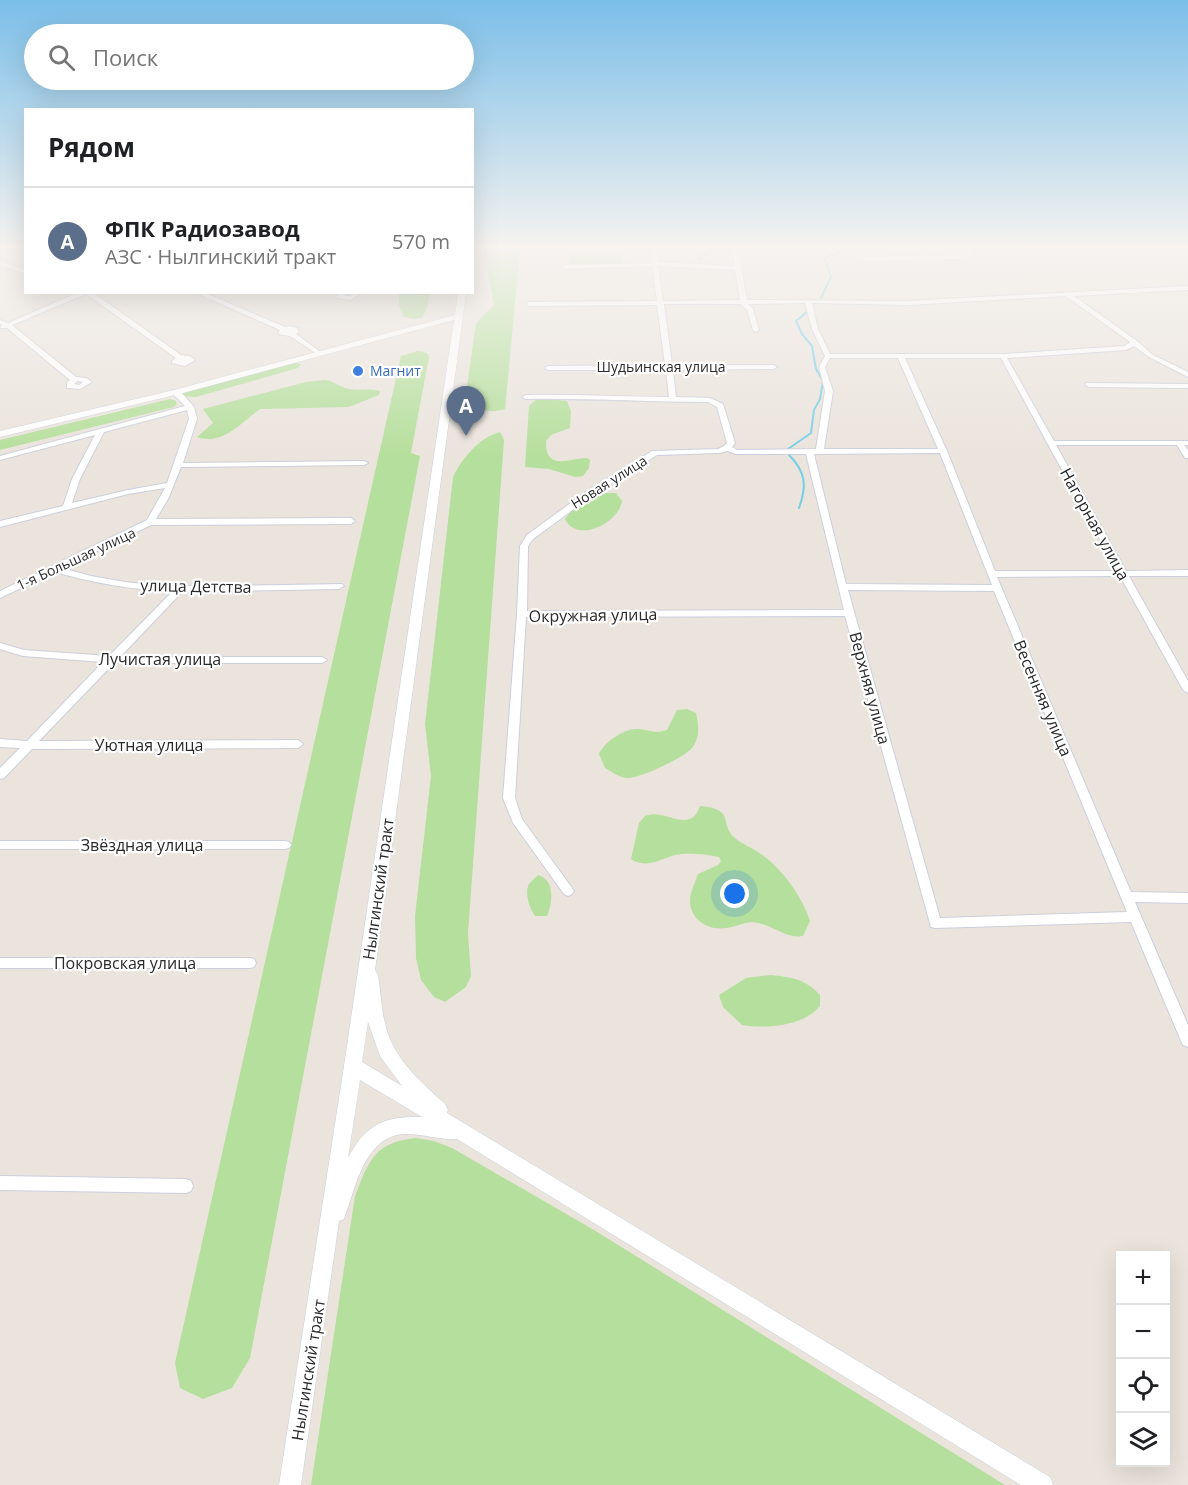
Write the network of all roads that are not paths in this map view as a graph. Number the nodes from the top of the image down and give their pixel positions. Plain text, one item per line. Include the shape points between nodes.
1 (24, 318) edge
2 (124, 318) edge
3 (258, 318) edge
4 (450, 318) edge
5 (459, 318) edge
6 (663, 318) edge
7 (753, 318) edge
8 (812, 318) edge
9 (1101, 318) edge
10 (0, 322) edge
11 (8, 325) junction
12 (0, 328) edge
13 (756, 330) dead end
14 (1135, 342) junction
15 (319, 353) junction
16 (900, 355) junction
17 (828, 356) junction
18 (1003, 356) junction
19 (179, 357) dead end
20 (670, 367) junction
21 (774, 367) dead end
22 (548, 368) dead end
23 (1188, 375) edge
24 (75, 380) dead end
25 (1089, 385) dead end
26 (1188, 386) edge
27 (176, 392) junction
28 (526, 397) dead end
29 (673, 399) junction
30 (189, 407) junction
31 (101, 431) junction
32 (0, 434) edge
33 (1051, 443) junction
34 (1184, 443) edge
35 (727, 448) junction
36 (815, 451) junction
37 (943, 451) junction
38 (1188, 456) edge
39 (0, 458) edge
40 (364, 463) dead end
41 (177, 465) junction
42 (169, 485) junction
43 (67, 507) junction
44 (351, 521) dead end
45 (150, 522) junction
46 (0, 524) edge
47 (56, 569) junction
48 (1121, 573) junction
49 (1188, 573) edge
50 (992, 574) junction
51 (339, 586) dead end
52 (843, 587) junction
53 (998, 588) junction
54 (180, 589) junction
55 (0, 595) edge
56 (849, 613) junction
57 (522, 614) junction
58 (0, 646) edge
59 (114, 660) junction
60 (322, 660) dead end
61 (1188, 690) edge
62 (0, 743) edge
63 (298, 744) dead end
64 (29, 746) junction
65 (0, 775) edge
66 (0, 844) edge
67 (285, 845) dead end
68 (568, 891) dead end
69 (1127, 897) junction
70 (1188, 898) edge
71 (1135, 917) junction
72 (0, 963) edge
73 (249, 963) dead end
74 (367, 963) junction
75 (1188, 1041) edge
76 (353, 1066) junction
77 (466, 1133) junction
78 (0, 1183) edge
79 (186, 1186) dead end
80 (327, 1238) junction
81 (290, 1485) edge
82 (1042, 1485) edge

1 - 11 street
2 - 19 street
3 - 15 street via 296,330 291,334
4 - 15 main road
5 - 74 main road, Нылгинский тракт
6 - 20 street
7 - 13 street
8 - 17 street
9 - 14 street
10 - 11 street
11 - 12 street
11 - 24 street
14 - 18 street via 1126,348
14 - 23 street via 1151,356
15 - 27 main road
16 - 17 street
16 - 18 street
16 - 37 street, Весенняя улица
17 - 36 street via 822,367 829,391
18 - 33 street, Нагорная улица
20 - 21 street, Шудьинская улица
20 - 22 street, Шудьинская улица
20 - 29 street
25 - 26 street
27 - 30 street
27 - 32 main road
28 - 29 street
29 - 35 street via 718,403 730,443
30 - 31 street
30 - 41 street, 1-я Большая улица via 193,418
31 - 39 street
31 - 43 street via 76,479
33 - 34 street
33 - 48 street, Нагорная улица
34 - 38 street
35 - 36 street, Новая улица via 736,452
35 - 57 street, Новая улица via 655,453 550,520 524,546
36 - 37 street, Новая улица
36 - 52 street, Верхняя улица
37 - 50 street, Весенняя улица
40 - 41 street
41 - 42 street, 1-я Большая улица
42 - 43 street
42 - 45 street, 1-я Большая улица
43 - 46 street
44 - 45 street
45 - 47 street, 1-я Большая улица
47 - 54 street, улица Детства via 84,579
47 - 55 street, 1-я Большая улица
48 - 49 street
48 - 50 street
48 - 61 street, Нагорная улица
50 - 53 street, Весенняя улица
51 - 54 street, улица Детства
52 - 53 street
52 - 56 street, Верхняя улица
53 - 69 street, Весенняя улица
54 - 59 street
56 - 57 street, Окружная улица
56 - 71 street, Верхняя улица via 935,923
57 - 68 street, Окружная улица via 509,798 517,820
58 - 59 street, Лучистая улица via 23,653
59 - 60 street, Лучистая улица
59 - 64 street
62 - 64 street, Уютная улица
63 - 64 street, Уютная улица
64 - 65 street
66 - 67 street, Звёздная улица
69 - 70 street
69 - 71 street, Весенняя улица
71 - 75 street, Весенняя улица
72 - 73 street, Покровская улица
74 - 76 main road, Нылгинский тракт
74 - 77 main road via 376,1025 385,1048 405,1078
76 - 77 main road
76 - 80 main road, Нылгинский тракт
77 - 80 main road via 408,1123 375,1134 361,1149 353,1166
77 - 82 main road
78 - 79 street
80 - 81 main road, Нылгинский тракт

